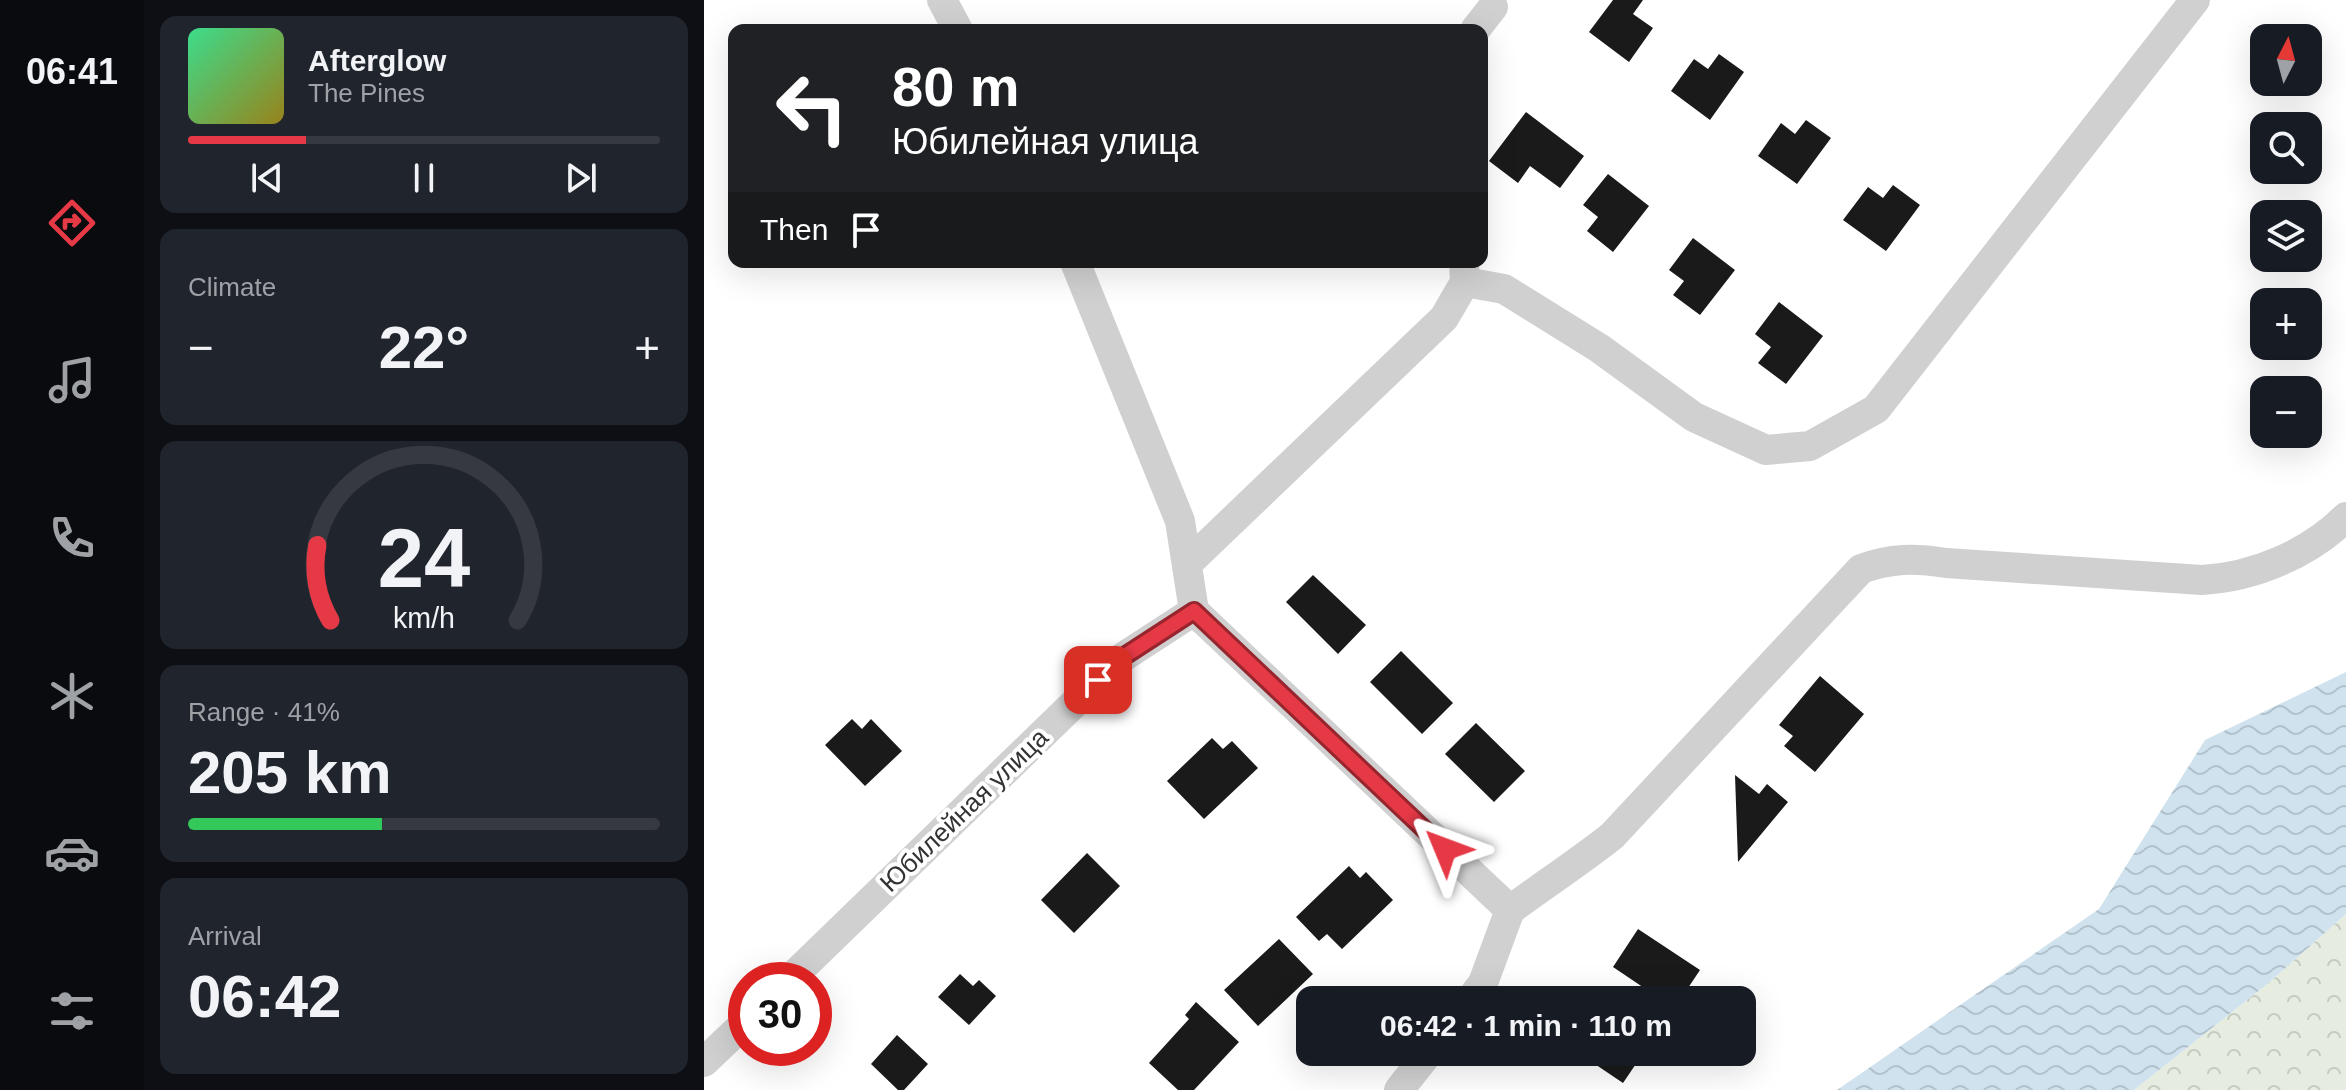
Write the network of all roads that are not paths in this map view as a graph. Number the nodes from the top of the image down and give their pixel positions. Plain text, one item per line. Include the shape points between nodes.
1 (942, 0) edge
2 (2195, 0) edge
3 (955, 24) edge
4 (1077, 268) edge
5 (1464, 272) edge
6 (2346, 517) edge
7 (1187, 564) junction
8 (1194, 611) junction
9 (1510, 910) junction
10 (808, 962) edge
11 (1481, 986) edge
12 (728, 1039) edge
13 (704, 1062) edge
14 (1418, 1066) edge
15 (1399, 1090) edge

1 - 3 street
2 - 5 street via 1876,409 1810,446 1766,450 1694,417 1599,348 1504,289
4 - 7 street via 1180,521
5 - 7 street via 1444,318
6 - 9 street via 2327,536 2297,553 2228,579 1914,558 1861,569 1612,836
7 - 8 street
8 - 9 street
8 - 10 street, Юбилейная улица via 1120,659
9 - 11 street
12 - 13 street
14 - 15 street

